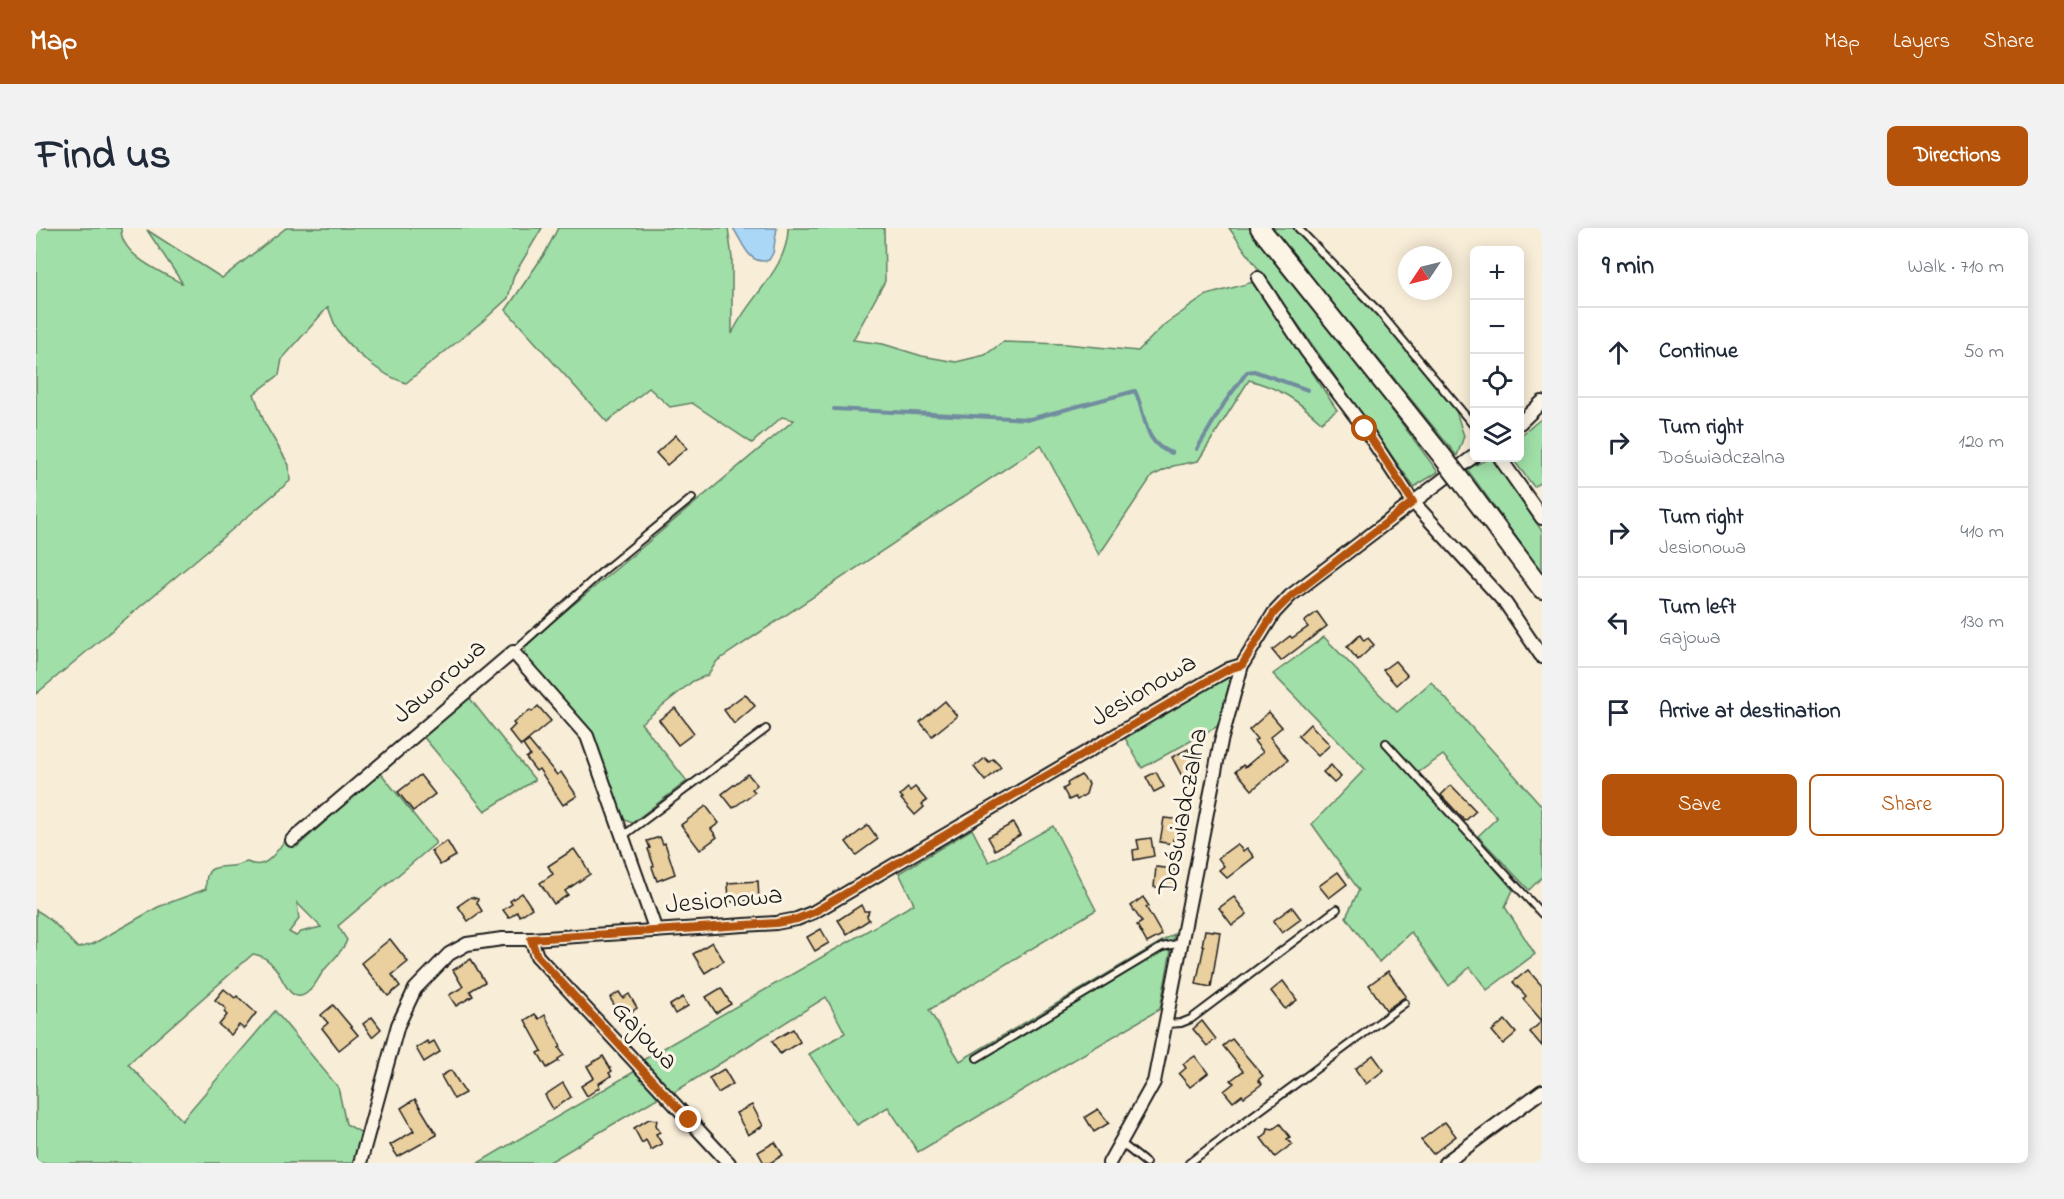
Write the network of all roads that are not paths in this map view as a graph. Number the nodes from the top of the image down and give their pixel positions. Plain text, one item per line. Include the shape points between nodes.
1 (1260, 228) edge
2 (1299, 228) edge
3 (1258, 278) dead end
4 (1542, 402) edge
5 (1524, 419) edge
6 (1470, 421) edge
7 (1470, 459) edge
8 (1503, 462) edge
9 (692, 498) dead end
10 (1413, 502) junction
11 (1542, 518) edge
12 (1542, 589) edge
13 (513, 652) junction
14 (1542, 657) edge
15 (1242, 665) junction
16 (766, 729) dead end
17 (1386, 743) dead end
18 (623, 836) junction
19 (292, 840) dead end
20 (1337, 909) dead end
21 (1542, 914) edge
22 (656, 932) junction
23 (531, 939) junction
24 (1183, 943) junction
25 (1405, 1003) dead end
26 (1167, 1024) junction
27 (977, 1058) dead end
28 (1542, 1091) edge
29 (1121, 1143) junction
30 (360, 1163) edge
31 (729, 1163) edge
32 (1109, 1163) edge
33 (1146, 1163) edge
34 (1190, 1163) edge
35 (1445, 1163) edge

1 - 12 main road, bridge via 1442,456
2 - 6 lane via 1380,313
3 - 10 street
4 - 5 street
7 - 10 street, Doświadczalna
8 - 11 street
9 - 13 lane
10 - 14 street via 1506,604
10 - 15 street, Doświadczalna via 1290,597 1268,621
13 - 18 street, Jaworowa via 587,736
13 - 19 street, Jaworowa
15 - 22 street, Jesionowa via 1206,682 814,912 776,923
15 - 24 street, Doświadczalna via 1221,741
16 - 18 lane
17 - 21 lane
18 - 22 street, Jaworowa
20 - 26 lane via 1191,1019
22 - 23 street, Jesionowa
23 - 30 street, Jesionowa via 467,944 449,954 415,989 398,1025
23 - 31 street, Gajowa via 537,956
24 - 26 street, Doświadczalna
24 - 27 lane via 1162,947
25 - 34 lane
26 - 29 street, Doświadczalna via 1154,1082
28 - 35 street
29 - 32 street, Doświadczalna
29 - 33 lane

